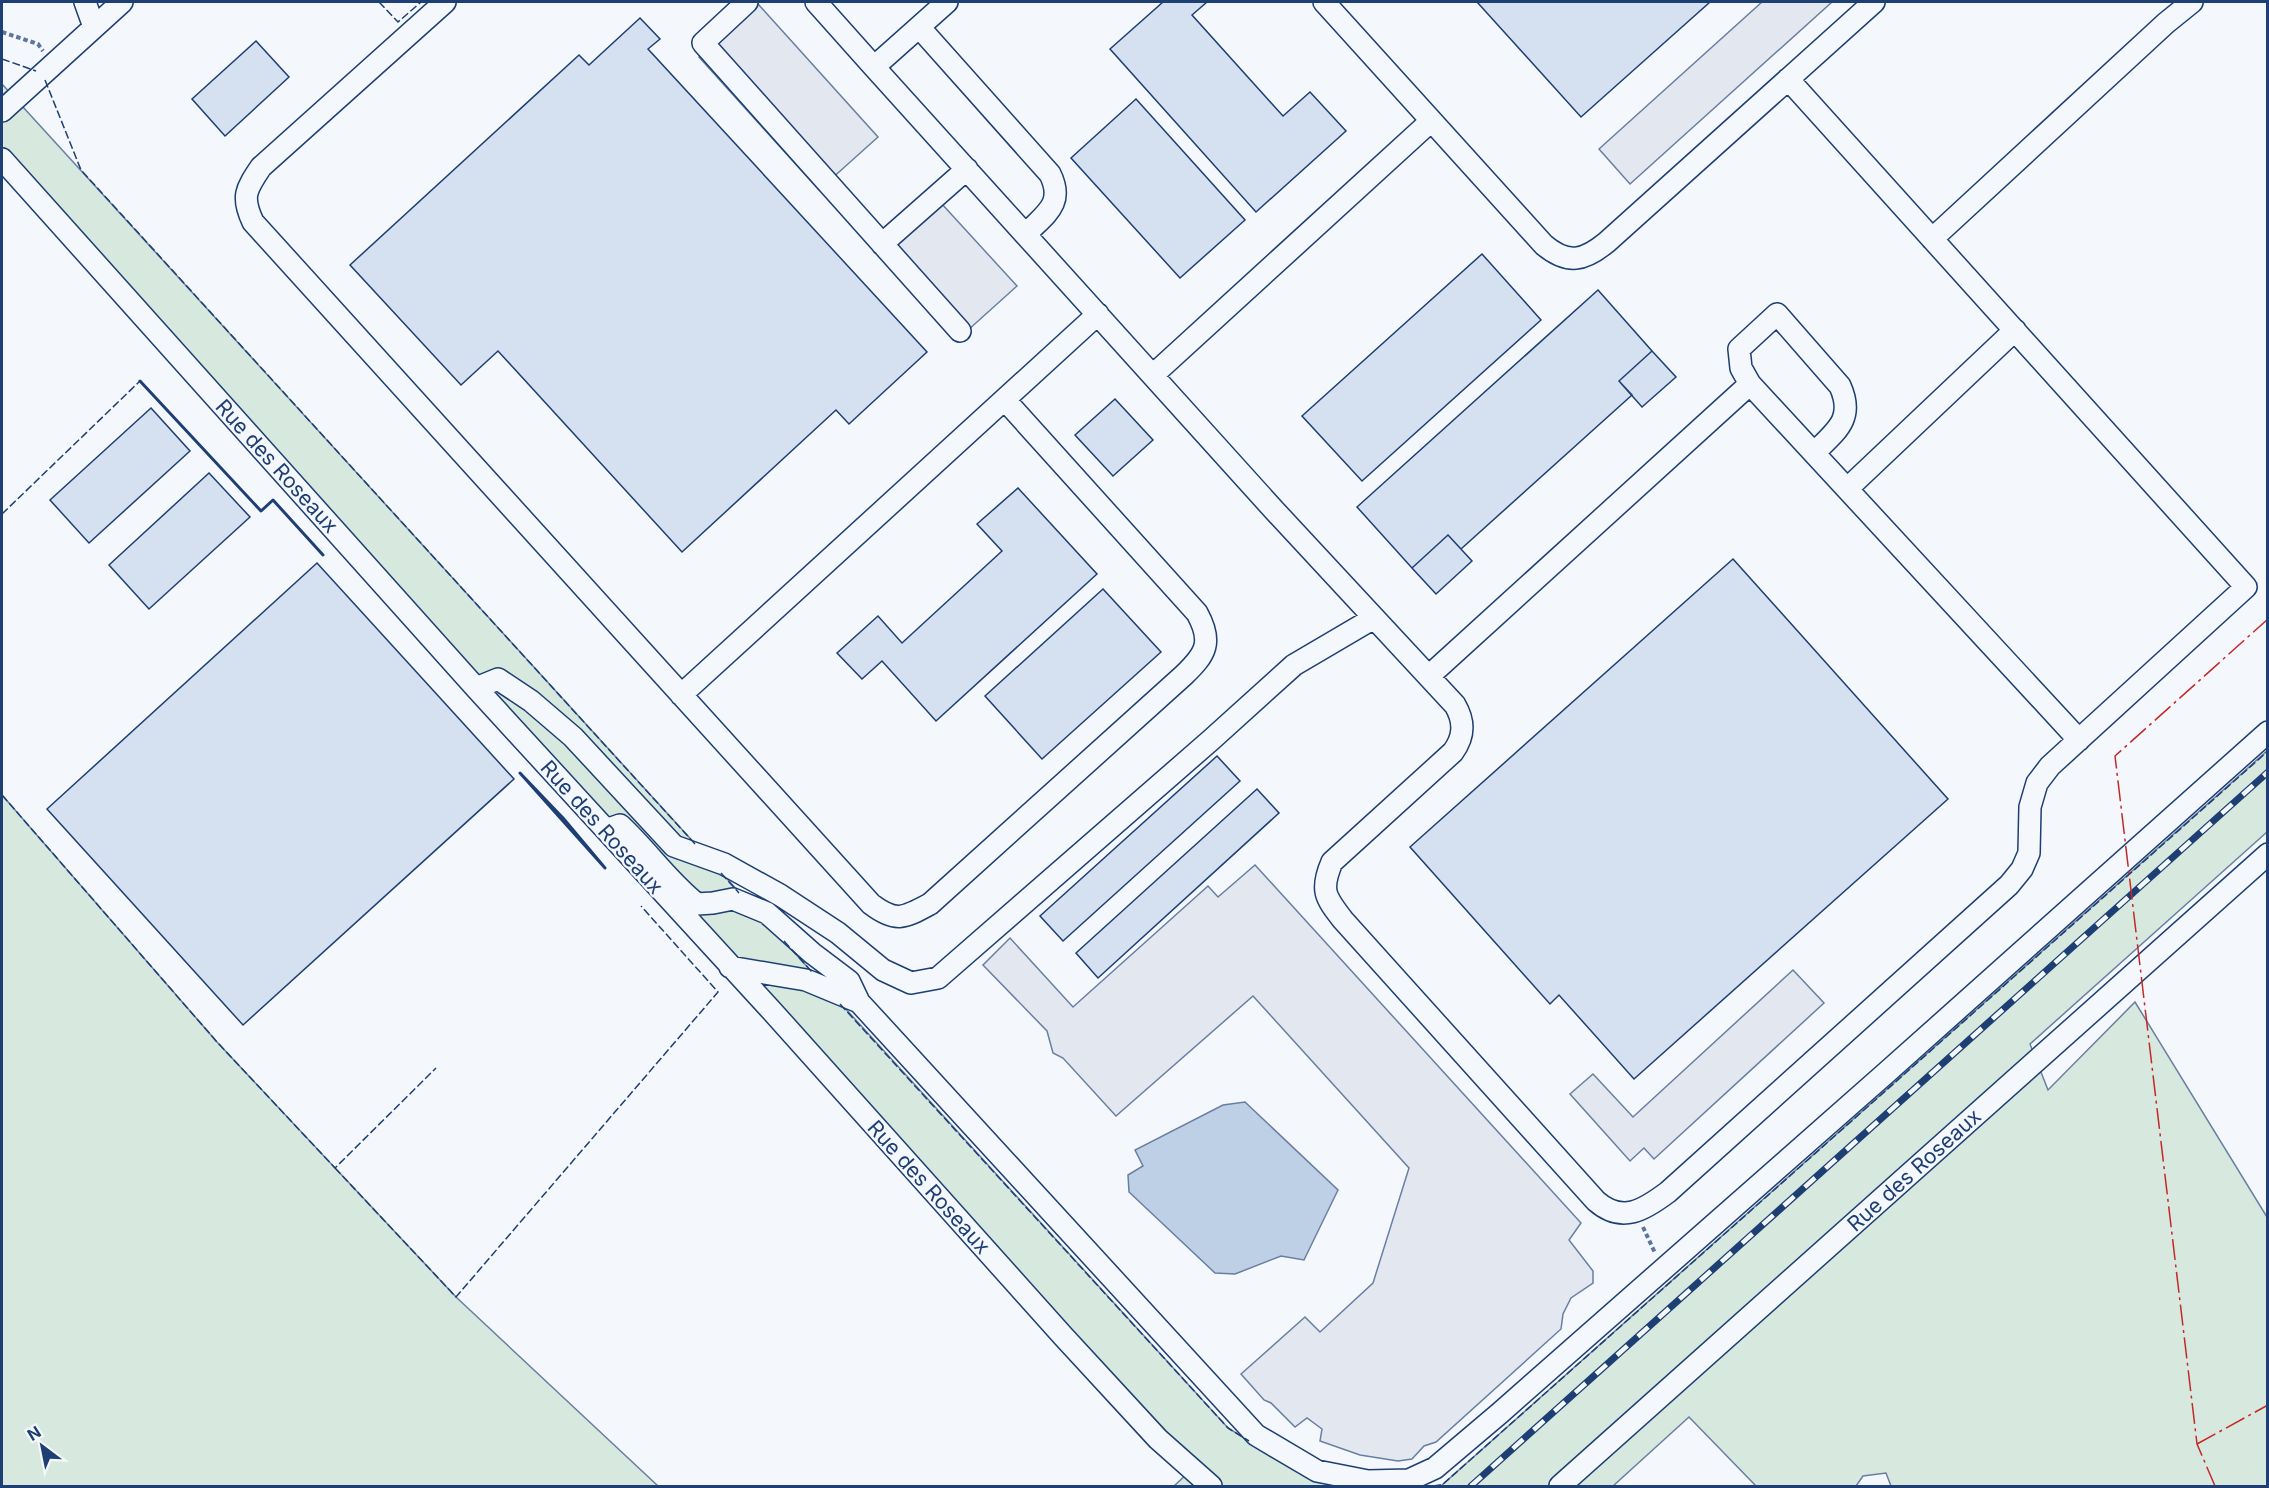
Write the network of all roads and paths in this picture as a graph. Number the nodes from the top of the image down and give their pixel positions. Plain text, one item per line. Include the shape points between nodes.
1 (85, 2) edge
2 (122, 2) edge
3 (445, 2) edge
4 (747, 2) edge
5 (816, 2) edge
6 (947, 2) edge
7 (1323, 2) edge
8 (1874, 2) edge
9 (2192, 2) edge
10 (94, 27) junction
11 (919, 27) junction
12 (2, 32) edge
13 (53, 64) junction
14 (874, 67) junction
15 (1788, 79) junction
16 (2, 111) edge
17 (1431, 121) junction
18 (2, 159) edge
19 (967, 169) junction
20 (1026, 234) junction
21 (1932, 239) junction
22 (882, 244) junction
23 (1098, 314) junction
24 (2015, 330) junction
25 (960, 331) dead end
26 (1153, 375) junction
27 (1750, 384) junction
28 (1005, 400) junction
29 (1814, 453) junction
30 (1847, 489) junction
31 (1374, 618) junction
32 (1429, 676) junction
33 (476, 688) junction
34 (681, 695) junction
35 (2268, 732) edge
36 (2079, 740) junction
37 (606, 830) junction
38 (2268, 854) edge
39 (730, 967) junction
40 (859, 1002) junction
41 (1636, 1212) junction
42 (1663, 1270) junction
43 (1211, 1486) edge
44 (1560, 1486) edge

1 - 10 street
2 - 10 street
3 - 34 street via 261,167 247,187 245,205 253,222
4 - 22 street via 702,43
5 - 14 street
6 - 11 street
7 - 17 street
8 - 15 street
9 - 21 street
10 - 13 street
11 - 14 street
11 - 20 street via 1050,174 1056,197
12 - 13 path via 38,44
13 - 16 street
14 - 19 street
15 - 17 street via 1607,242 1579,258 1560,256 1544,245
15 - 21 street
17 - 26 street
18 - 33 street, Rue des Roseaux
19 - 20 street
19 - 22 street
20 - 23 street
21 - 24 street
22 - 25 street
23 - 26 street
23 - 28 street
24 - 30 street
24 - 36 street via 2246,587
26 - 31 street
27 - 29 street
27 - 29 street via 1741,368 1739,349 1777,314 1840,386 1846,399 1844,417 1837,430
27 - 32 street
28 - 34 street
28 - 34 street via 1197,613 1206,629 1206,646 1200,659 1184,675 930,904 904,918 886,915 871,904
29 - 30 street
30 - 36 street
31 - 32 street
31 - 33 street via 1294,665 938,978 911,984 883,970 838,933 780,895 724,864 674,846 573,737 531,701 498,679
32 - 41 street via 1460,713 1460,743 1332,862 1324,880 1326,895 1343,920 1596,1201 1615,1212
33 - 37 street, Rue des Roseaux
35 - 42 street
36 - 41 street via 2037,783 2030,807 2028,853 2022,870 2008,885 1668,1192
37 - 39 street, Rue des Roseaux
37 - 40 street via 620,825 697,904 732,898 766,914 849,981
38 - 44 street, Rue des Roseaux
39 - 40 street via 806,980
39 - 43 street, Rue des Roseaux via 1150,1431
40 - 42 street via 1256,1435 1317,1471 1368,1481 1409,1479 1435,1468
41 - 42 path

